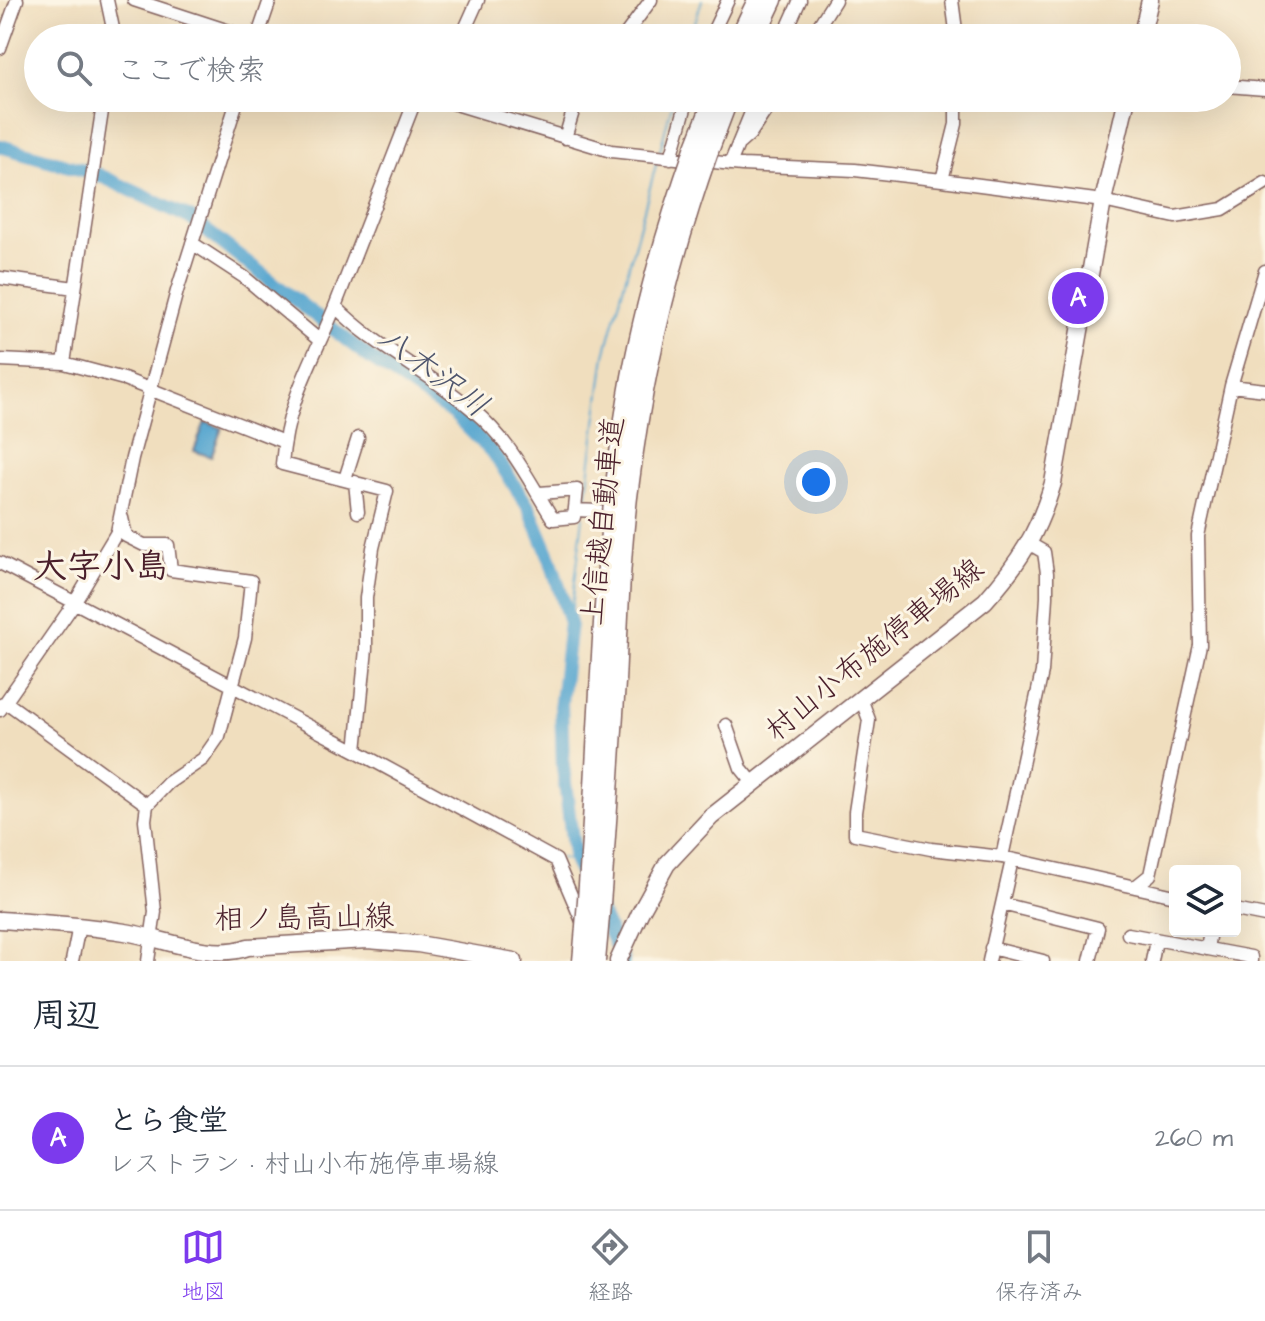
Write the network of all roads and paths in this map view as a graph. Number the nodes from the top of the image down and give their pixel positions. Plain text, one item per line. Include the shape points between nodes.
1 (17, 0) edge
2 (107, 0) edge
3 (134, 0) edge
4 (270, 0) edge
5 (478, 0) edge
6 (651, 0) edge
7 (728, 0) edge
8 (757, 0) edge
9 (773, 0) edge
10 (800, 0) edge
11 (835, 0) edge
12 (952, 0) edge
13 (1150, 0) edge
14 (112, 24) edge
15 (207, 24) edge
16 (262, 24) edge
17 (467, 24) edge
18 (633, 24) edge
19 (717, 24) edge
20 (746, 24) edge
21 (762, 24) edge
22 (789, 24) edge
23 (820, 24) edge
24 (955, 24) edge
25 (1144, 24) edge
26 (0, 48) edge
27 (1241, 87) edge
28 (1265, 89) edge
29 (102, 112) edge
30 (234, 112) edge
31 (411, 112) edge
32 (481, 112) edge
33 (573, 112) edge
34 (683, 112) edge
35 (711, 112) edge
36 (722, 112) edge
37 (751, 112) edge
38 (765, 112) edge
39 (956, 112) edge
40 (1124, 112) edge
41 (565, 138) junction
42 (736, 146) junction
43 (702, 150) junction
44 (668, 157) junction
45 (730, 164) junction
46 (942, 180) junction
47 (1265, 183) edge
48 (1103, 201) junction
49 (192, 241) junction
50 (1265, 271) edge
51 (0, 278) edge
52 (75, 288) junction
53 (334, 307) junction
54 (319, 340) junction
55 (0, 360) edge
56 (64, 363) junction
57 (1231, 386) junction
58 (153, 388) junction
59 (1265, 390) edge
60 (358, 438) dead end
61 (284, 442) junction
62 (350, 481) junction
63 (540, 493) junction
64 (575, 510) junction
65 (598, 511) dead end
66 (358, 512) dead end
67 (122, 518) junction
68 (1030, 544) junction
69 (0, 563) edge
70 (75, 602) junction
71 (234, 686) junction
72 (861, 698) junction
73 (1, 707) edge
74 (726, 725) dead end
75 (356, 751) junction
76 (754, 784) junction
77 (147, 805) junction
78 (1007, 858) junction
79 (1135, 887) junction
80 (1169, 895) edge
81 (1002, 904) junction
82 (1241, 911) edge
83 (1265, 916) edge
84 (0, 920) edge
85 (79, 926) junction
86 (1128, 934) dead end
87 (1209, 937) edge
88 (153, 938) junction
89 (1156, 940) junction
90 (1207, 949) junction
91 (990, 954) edge
92 (233, 957) edge
93 (72, 961) edge
94 (148, 961) edge
95 (514, 961) edge
96 (582, 961) edge
97 (597, 961) edge
98 (618, 961) edge
99 (1043, 961) edge
100 (1090, 961) edge
101 (1152, 961) edge
102 (1251, 961) edge

1 - 26 street
2 - 14 street
3 - 15 street
4 - 16 street
5 - 17 street
6 - 18 street
7 - 19 street
8 - 20 highway
9 - 21 highway
10 - 22 street
11 - 23 street
12 - 24 street
13 - 25 main road
27 - 28 street
29 - 52 street
30 - 49 street
31 - 53 street
32 - 41 street
33 - 41 street
34 - 44 street
35 - 43 highway, 上信越自動車道
36 - 43 highway, 上信越自動車道
37 - 42 street
38 - 42 street
39 - 46 street
40 - 48 main road, 村山小布施停車場線
41 - 44 street via 611,151
42 - 45 street
43 - 96 highway, 上信越自動車道, bridge via 656,269 622,435 607,570
43 - 97 highway, 上信越自動車道, bridge via 660,313 630,480
44 - 45 street
45 - 46 street
46 - 48 street
47 - 48 street via 1223,209 1175,217
48 - 68 main road, 村山小布施停車場線 via 1053,483
49 - 54 street
49 - 58 street
50 - 57 street
51 - 52 street
52 - 56 street
53 - 54 street
53 - 63 street via 475,411 519,459
54 - 61 street via 295,394
55 - 56 street
56 - 58 street
57 - 59 street
57 - 79 street via 1198,536 1200,645 1150,875
58 - 61 street
58 - 67 street via 132,458
60 - 62 street
61 - 62 street via 282,464
62 - 66 street
62 - 75 street via 387,491 366,598
63 - 64 street via 577,490
63 - 64 street via 553,519 574,517
64 - 65 street
67 - 70 street via 113,544
67 - 71 street via 126,536 144,545 168,545 171,570 251,581
68 - 72 main road, 村山小布施停車場線 via 985,601
68 - 78 street via 1044,552 1047,573 1042,672
69 - 70 street
70 - 71 street
70 - 73 street
71 - 75 street
71 - 77 street via 219,736 203,759
72 - 76 main road, 村山小布施停車場線
72 - 78 street via 869,720 855,834
73 - 77 street via 10,705
74 - 76 street via 741,768
75 - 97 street via 556,860
76 - 98 main road, 村山小布施停車場線 via 711,817 667,864
77 - 88 street
78 - 79 street
78 - 81 street
79 - 80 street
81 - 91 street
81 - 100 street via 1098,928
82 - 83 street
84 - 85 main road, 相ノ島高山線
85 - 88 main road, 相ノ島高山線
85 - 93 street
86 - 89 street
87 - 90 street
88 - 92 main road, 相ノ島高山線
88 - 94 street
89 - 90 street
89 - 101 street
90 - 102 street
91 - 99 street
92 - 95 main road, 相ノ島高山線 via 248,947 367,940

